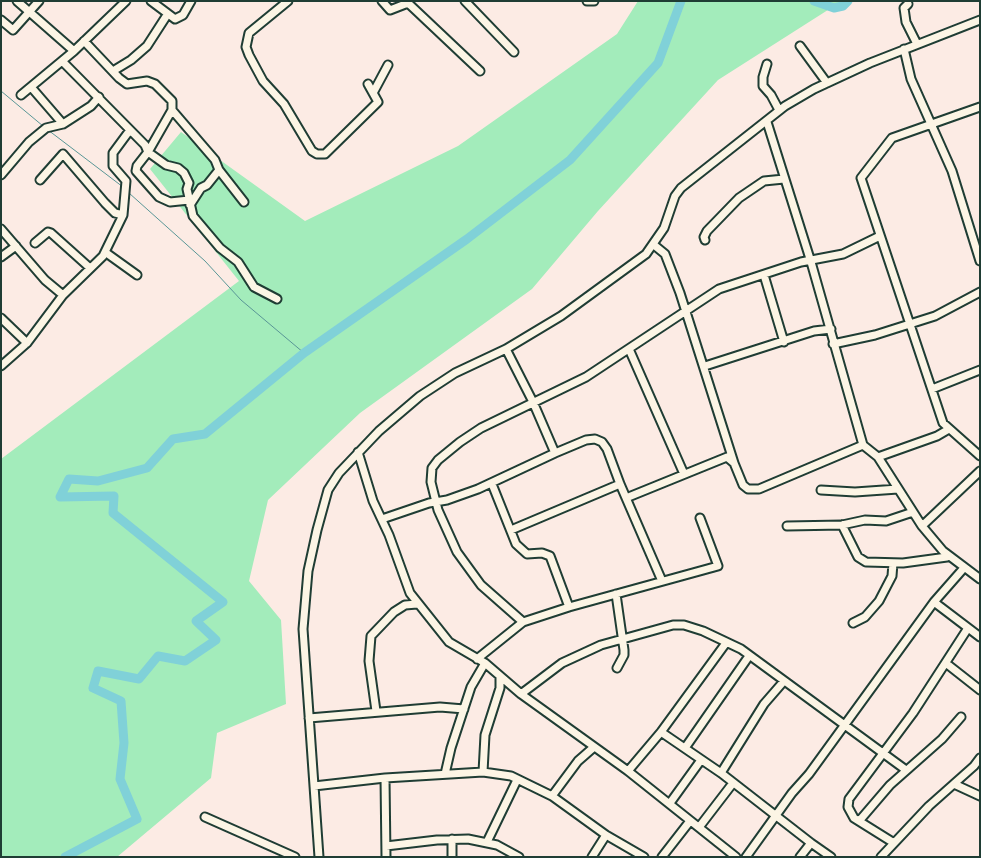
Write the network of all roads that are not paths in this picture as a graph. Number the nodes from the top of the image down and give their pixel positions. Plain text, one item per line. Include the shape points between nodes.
1 (18, 1) edge
2 (39, 1) edge
3 (126, 1) edge
4 (151, 1) edge
5 (191, 1) edge
6 (288, 1) edge
7 (382, 1) edge
8 (465, 1) edge
9 (587, 1) edge
10 (594, 1) edge
11 (908, 4) dead end
12 (28, 12) junction
13 (167, 15) junction
14 (1, 20) edge
15 (980, 20) edge
16 (84, 41) junction
17 (917, 44) junction
18 (800, 46) dead end
19 (904, 49) junction
20 (74, 51) junction
21 (514, 52) dead end
22 (62, 60) junction
23 (767, 64) dead end
24 (388, 65) dead end
25 (113, 71) junction
26 (480, 71) dead end
27 (827, 83) junction
28 (368, 84) dead end
29 (31, 87) junction
30 (373, 93) junction
31 (21, 95) dead end
32 (99, 97) junction
33 (980, 107) edge
34 (172, 110) junction
35 (780, 110) junction
36 (767, 122) junction
37 (63, 124) junction
38 (930, 124) junction
39 (130, 130) junction
40 (148, 152) junction
41 (219, 170) junction
42 (1, 175) edge
43 (784, 179) junction
44 (40, 180) dead end
45 (190, 202) junction
46 (244, 202) dead end
47 (123, 215) junction
48 (1, 230) edge
49 (880, 236) junction
50 (706, 240) dead end
51 (35, 243) dead end
52 (654, 245) junction
53 (16, 246) junction
54 (105, 252) junction
55 (1, 257) edge
56 (980, 261) edge
57 (811, 262) junction
58 (90, 268) junction
59 (137, 275) dead end
60 (764, 275) junction
61 (980, 292) edge
62 (63, 295) junction
63 (276, 299) dead end
64 (686, 309) junction
65 (674, 317) junction
66 (1, 318) edge
67 (690, 319) junction
68 (908, 325) junction
69 (830, 329) junction
70 (784, 342) junction
71 (27, 343) junction
72 (834, 344) junction
73 (506, 349) junction
74 (629, 349) junction
75 (1, 366) edge
76 (705, 366) junction
77 (980, 370) edge
78 (932, 389) junction
79 (533, 402) junction
80 (949, 429) junction
81 (864, 445) junction
82 (358, 452) junction
83 (555, 453) junction
84 (980, 456) edge
85 (878, 457) junction
86 (734, 463) junction
87 (980, 472) edge
88 (684, 474) junction
89 (492, 484) junction
90 (620, 484) junction
91 (898, 489) junction
92 (821, 490) dead end
93 (626, 498) junction
94 (435, 502) junction
95 (913, 512) junction
96 (700, 518) dead end
97 (382, 519) junction
98 (842, 525) junction
99 (787, 526) dead end
100 (922, 526) junction
101 (511, 530) junction
102 (947, 556) junction
103 (893, 563) junction
104 (963, 569) junction
105 (980, 579) edge
106 (662, 581) junction
107 (616, 594) junction
108 (934, 602) junction
109 (417, 604) junction
110 (569, 607) junction
111 (523, 622) junction
112 (853, 623) dead end
113 (968, 628) junction
114 (980, 637) edge
115 (623, 638) junction
116 (726, 642) junction
117 (749, 656) junction
118 (477, 660) junction
119 (484, 662) junction
120 (947, 664) junction
121 (617, 668) dead end
122 (500, 678) junction
123 (784, 681) junction
124 (979, 687) edge
125 (521, 694) junction
126 (464, 709) junction
127 (376, 711) junction
128 (309, 718) junction
129 (961, 718) dead end
130 (845, 724) junction
131 (661, 732) junction
132 (594, 747) junction
133 (684, 748) junction
134 (883, 752) junction
135 (980, 758) edge
136 (700, 760) junction
137 (906, 770) junction
138 (628, 771) junction
139 (483, 772) junction
140 (721, 773) junction
141 (445, 774) junction
142 (384, 778) junction
143 (518, 780) junction
144 (733, 783) junction
145 (954, 784) junction
146 (314, 786) junction
147 (552, 796) junction
148 (980, 796) edge
149 (670, 803) junction
150 (205, 816) dead end
151 (774, 816) junction
152 (860, 820) junction
153 (690, 821) junction
154 (700, 826) junction
155 (606, 835) junction
156 (452, 839) junction
157 (487, 842) junction
158 (811, 843) junction
159 (894, 843) junction
160 (386, 846) junction
161 (294, 856) edge
162 (319, 857) edge
163 (386, 857) edge
164 (452, 857) edge
165 (519, 857) edge
166 (592, 857) edge
167 (644, 857) edge
168 (662, 857) edge
169 (736, 857) edge
170 (746, 857) edge
171 (800, 857) edge
172 (831, 857) edge
173 (880, 857) edge

1 - 12 street
2 - 12 street
3 - 16 street
4 - 13 street
5 - 13 street via 181,17
6 - 30 street via 249,33 246,46 263,81 284,104 312,151 325,154 378,102
7 - 26 street via 390,10 408,3
8 - 21 street
9 - 10 street
11 - 17 street via 904,8 906,22
12 - 14 street via 13,30
12 - 20 street
13 - 25 street via 147,46
15 - 17 street
16 - 20 street
16 - 25 street
17 - 19 street
18 - 27 street
19 - 27 street
19 - 38 street via 911,79
20 - 22 street
22 - 29 street
22 - 32 street
23 - 35 street via 763,86
24 - 30 street
25 - 34 street via 128,84 147,81 155,84 172,101
27 - 35 street
28 - 30 street
29 - 31 street
29 - 37 street
32 - 37 street
32 - 39 street
33 - 38 street
34 - 40 street
34 - 41 street via 215,160
35 - 36 street
36 - 43 street
36 - 52 street via 681,188
37 - 42 street via 46,128 29,142
38 - 49 street via 892,138 861,178
38 - 56 street via 952,171
39 - 40 street
39 - 47 street via 113,153 113,166 126,181
40 - 45 street via 166,166 184,173 189,183
40 - 45 street via 137,166 138,175 164,199
41 - 45 street
41 - 46 street
43 - 50 street via 764,181 739,198 707,230
43 - 57 street
44 - 47 street via 63,154 105,203 115,213
45 - 63 street via 193,216 220,248 238,262 254,287
47 - 54 street
48 - 53 street
49 - 57 street via 843,254
49 - 68 street
51 - 58 street via 51,233
52 - 64 street via 665,254
52 - 73 street via 582,303
53 - 55 street
53 - 62 street via 45,280
54 - 58 street
54 - 59 street
57 - 60 street via 801,262
57 - 69 street
58 - 62 street
60 - 64 street via 719,289
60 - 70 street
61 - 68 street via 950,309
62 - 71 street
64 - 65 street
64 - 67 street
65 - 67 street
65 - 74 street
66 - 71 street
67 - 76 street
68 - 72 street
68 - 78 street
69 - 70 street
69 - 72 street
70 - 76 street
71 - 75 street
72 - 81 street
73 - 79 street
73 - 82 street via 456,373 420,396
74 - 79 street via 586,377
74 - 88 street
76 - 86 street
77 - 78 street
78 - 80 street via 943,423
79 - 83 street
79 - 94 street via 468,436 438,460 432,468
80 - 84 street
80 - 85 street
81 - 85 street
81 - 86 street via 753,490 743,485
82 - 97 street
82 - 128 street via 328,490 308,572 303,629
83 - 89 street
83 - 90 street via 595,439 607,449
85 - 91 street
86 - 88 street via 726,457
87 - 100 street
88 - 93 street
89 - 94 street
89 - 101 street
90 - 93 street
90 - 101 street
91 - 92 street
91 - 95 street
93 - 106 street
94 - 97 street
94 - 111 street via 467,568 481,585
95 - 98 street via 886,521 865,520
95 - 100 street
96 - 106 street via 718,566
97 - 109 street via 404,580
98 - 99 street
98 - 103 street via 858,558 866,562
100 - 102 street
101 - 110 street via 516,544 526,554 550,556
102 - 103 street
102 - 104 street
103 - 112 street via 892,576 879,601 865,617
104 - 105 street
104 - 108 street
106 - 107 street
107 - 110 street
107 - 115 street
108 - 113 street
108 - 130 street
109 - 118 street via 449,642
109 - 127 street via 394,612 371,636 369,661
110 - 111 street
111 - 118 street
113 - 114 street
113 - 120 street
115 - 116 street via 679,624
115 - 121 street via 624,655
115 - 125 street via 562,663
116 - 117 street
116 - 131 street
117 - 123 street
117 - 133 street
118 - 119 street
119 - 122 street
119 - 126 street
120 - 124 street
120 - 134 street
122 - 125 street
122 - 139 street via 500,688 485,736
123 - 130 street
123 - 140 street via 764,704
125 - 132 street
126 - 127 street via 440,707
126 - 141 street
127 - 128 street
128 - 146 street
129 - 137 street
130 - 134 street
130 - 151 street
131 - 133 street
131 - 138 street
132 - 138 street
132 - 147 street via 578,761
133 - 136 street
134 - 137 street
134 - 152 street via 849,799 849,811
135 - 145 street
136 - 140 street
136 - 149 street
137 - 152 street
138 - 149 street
139 - 141 street
139 - 143 street
140 - 144 street
141 - 142 street
142 - 146 street
142 - 160 street
143 - 147 street
143 - 157 street
144 - 151 street
144 - 154 street
145 - 148 street
145 - 159 street
146 - 162 street
147 - 155 street
149 - 153 street
150 - 161 street
151 - 158 street
151 - 170 street
152 - 159 street
153 - 154 street
153 - 168 street
154 - 169 street
155 - 166 street
155 - 167 street
156 - 157 street
156 - 160 street
156 - 164 street
157 - 165 street
158 - 171 street
158 - 172 street
159 - 173 street
160 - 163 street

